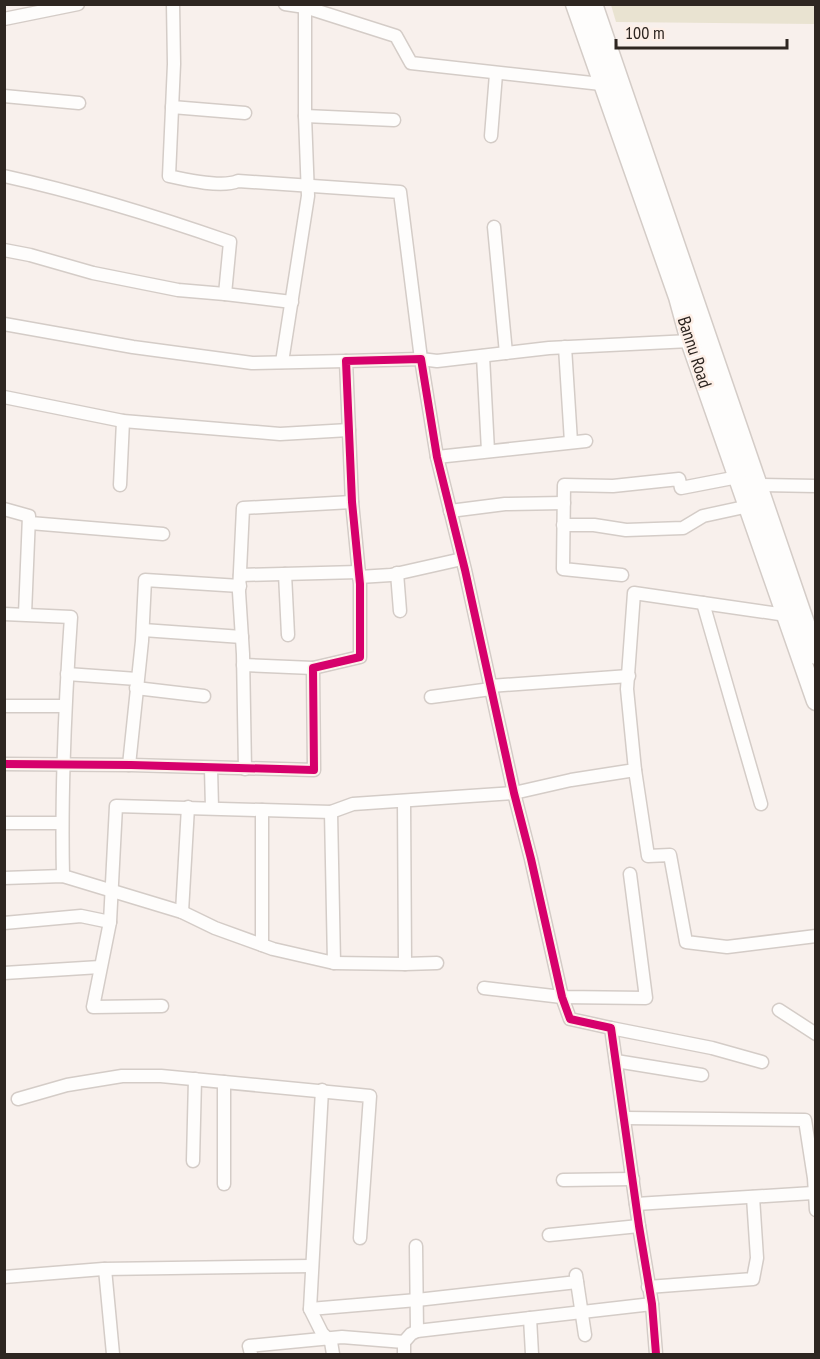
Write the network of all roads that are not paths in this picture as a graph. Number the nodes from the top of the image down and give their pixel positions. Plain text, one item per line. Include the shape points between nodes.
1 (173, 4) edge
2 (285, 4) edge
3 (575, 4) edge
4 (593, 4) edge
5 (72, 5) edge
6 (305, 6) edge
7 (4, 19) edge
8 (496, 74) junction
9 (601, 84) junction
10 (4, 96) edge
11 (79, 103) dead end
12 (172, 107) junction
13 (244, 113) dead end
14 (305, 116) junction
15 (394, 120) dead end
16 (491, 136) dead end
17 (4, 176) edge
18 (309, 186) junction
19 (494, 227) dead end
20 (4, 250) edge
21 (225, 294) junction
22 (292, 302) junction
23 (4, 324) edge
24 (690, 341) junction
25 (565, 347) junction
26 (506, 353) junction
27 (483, 356) junction
28 (421, 359) junction
29 (346, 361) junction
30 (282, 362) junction
31 (4, 397) edge
32 (123, 421) junction
33 (349, 430) junction
34 (586, 441) dead end
35 (571, 442) junction
36 (488, 451) junction
37 (437, 456) junction
38 (738, 477) junction
39 (120, 485) dead end
40 (756, 485) junction
41 (816, 486) edge
42 (352, 502) junction
43 (564, 503) junction
44 (748, 506) junction
45 (4, 509) edge
46 (450, 511) junction
47 (30, 523) junction
48 (563, 525) junction
49 (162, 534) dead end
50 (462, 559) junction
51 (397, 573) junction
52 (285, 574) junction
53 (359, 574) junction
54 (622, 575) dead end
55 (240, 581) junction
56 (703, 603) junction
57 (400, 611) dead end
58 (4, 614) edge
59 (25, 615) junction
60 (786, 615) junction
61 (143, 630) junction
62 (288, 635) dead end
63 (242, 637) junction
64 (816, 655) edge
65 (243, 665) junction
66 (313, 668) junction
67 (67, 675) junction
68 (629, 676) junction
69 (137, 683) junction
70 (491, 688) junction
71 (204, 696) dead end
72 (431, 697) dead end
73 (816, 700) edge
74 (4, 706) edge
75 (65, 706) junction
76 (4, 764) edge
77 (64, 764) junction
78 (129, 765) junction
79 (211, 768) junction
80 (245, 769) junction
81 (635, 770) junction
82 (514, 793) junction
83 (404, 801) junction
84 (761, 804) dead end
85 (188, 807) junction
86 (212, 808) junction
87 (262, 810) junction
88 (331, 812) junction
89 (4, 823) edge
90 (62, 823) junction
91 (630, 874) dead end
92 (63, 876) junction
93 (4, 878) edge
94 (112, 889) junction
95 (182, 912) junction
96 (4, 922) edge
97 (110, 922) junction
98 (816, 936) edge
99 (262, 945) junction
100 (334, 963) junction
101 (437, 963) dead end
102 (405, 964) junction
103 (100, 967) junction
104 (4, 974) edge
105 (484, 988) dead end
106 (562, 997) junction
107 (162, 1006) dead end
108 (779, 1010) dead end
109 (611, 1028) junction
110 (816, 1034) edge
111 (616, 1061) junction
112 (762, 1062) dead end
113 (702, 1075) dead end
114 (195, 1079) junction
115 (224, 1082) junction
116 (322, 1090) junction
117 (18, 1099) dead end
118 (625, 1118) junction
119 (193, 1161) dead end
120 (633, 1179) junction
121 (563, 1180) dead end
122 (224, 1184) dead end
123 (813, 1193) junction
124 (753, 1197) junction
125 (636, 1204) junction
126 (816, 1210) edge
127 (639, 1226) junction
128 (549, 1235) dead end
129 (360, 1238) dead end
130 (416, 1246) dead end
131 (312, 1266) junction
132 (105, 1269) junction
133 (4, 1277) edge
134 (648, 1287) junction
135 (417, 1300) junction
136 (652, 1304) junction
137 (310, 1309) junction
138 (582, 1312) junction
139 (530, 1318) junction
140 (417, 1331) junction
141 (585, 1335) dead end
142 (327, 1338) junction
143 (404, 1348) edge
144 (113, 1354) edge
145 (251, 1354) edge
146 (333, 1354) edge
147 (532, 1354) edge
148 (656, 1354) edge

1 - 12 street
2 - 6 street
3 - 9 highway, Bannu Road
4 - 40 highway, Bannu Road
5 - 7 street
6 - 8 street via 396,36 411,63
6 - 14 street
8 - 9 street
8 - 16 street
9 - 24 highway, Bannu Road via 678,297
10 - 11 street
12 - 13 street
12 - 18 street via 169,176 231,184 238,181
14 - 15 street
14 - 18 street
17 - 21 street via 149,214 230,242
18 - 22 street
18 - 28 street via 400,192
19 - 26 street
20 - 21 street via 178,290
21 - 22 street
22 - 30 street
23 - 30 street via 133,347 252,363
24 - 25 street
24 - 38 highway, Bannu Road
25 - 26 street
25 - 35 street
26 - 27 street
27 - 28 street
27 - 36 street
28 - 29 street
28 - 37 street
29 - 30 street
29 - 33 street
31 - 32 street
32 - 33 street via 280,434
32 - 39 street
33 - 42 street
34 - 35 street
35 - 36 street
36 - 37 street
37 - 46 street
38 - 43 street via 681,488 679,479 613,486 564,485
38 - 44 highway, Bannu Road
40 - 41 street
40 - 64 highway, Bannu Road
42 - 53 street
42 - 55 street via 243,508
43 - 46 street via 505,504
43 - 48 street
44 - 48 street via 703,516 683,528 626,530
44 - 60 highway, Bannu Road
45 - 47 street via 29,516
46 - 50 street
47 - 49 street
47 - 59 street
48 - 54 street via 562,569
50 - 51 street
50 - 70 street
51 - 53 street
51 - 57 street
52 - 53 street
52 - 55 street
52 - 62 street
53 - 66 street via 360,657
55 - 61 street via 145,580
55 - 63 street
56 - 60 street
56 - 68 street via 634,593
56 - 84 street
58 - 59 street
59 - 67 street via 70,617
60 - 73 highway, Bannu Road
61 - 63 street
61 - 69 street
63 - 65 street
65 - 66 street
65 - 80 street
66 - 80 street via 314,770
67 - 69 street
67 - 75 street
68 - 70 street
68 - 81 street
69 - 71 street
69 - 78 street
70 - 72 street
70 - 82 street
74 - 75 street
75 - 77 street
76 - 77 street
77 - 78 street
77 - 90 street
78 - 79 street
79 - 80 street
79 - 86 street
81 - 82 street
81 - 98 street via 648,856 670,855 686,942 727,947
82 - 83 street
82 - 106 street
83 - 88 street via 353,804
83 - 102 street
85 - 86 street
85 - 94 street via 116,806
85 - 95 street
86 - 87 street
87 - 88 street
87 - 99 street
88 - 100 street
89 - 90 street
90 - 92 street
91 - 106 street via 646,998
92 - 93 street
92 - 94 street
94 - 95 street
94 - 97 street
95 - 99 street
96 - 97 street via 81,916
97 - 103 street
99 - 100 street
100 - 102 street
101 - 102 street
103 - 104 street
103 - 107 street via 93,1007
105 - 106 street
106 - 109 street via 570,1019
108 - 110 street
109 - 111 street
109 - 112 street
111 - 113 street
111 - 118 street
114 - 115 street
114 - 117 street via 122,1076 67,1085
114 - 119 street
115 - 116 street
115 - 122 street
116 - 129 street via 370,1095
116 - 131 street
118 - 120 street
118 - 123 street via 805,1120
120 - 121 street
120 - 125 street
123 - 124 street
123 - 126 street
124 - 125 street
124 - 134 street via 757,1258 753,1279
125 - 127 street
127 - 128 street
127 - 134 street
130 - 135 street
131 - 132 street
131 - 137 street
132 - 133 street
132 - 144 street
134 - 136 street
135 - 137 street
135 - 138 street via 577,1278
135 - 140 street
136 - 138 street
136 - 148 street
137 - 142 street
138 - 139 street
138 - 141 street
139 - 140 street
139 - 147 street
140 - 143 street
142 - 143 street
142 - 145 street via 249,1346
142 - 146 street

